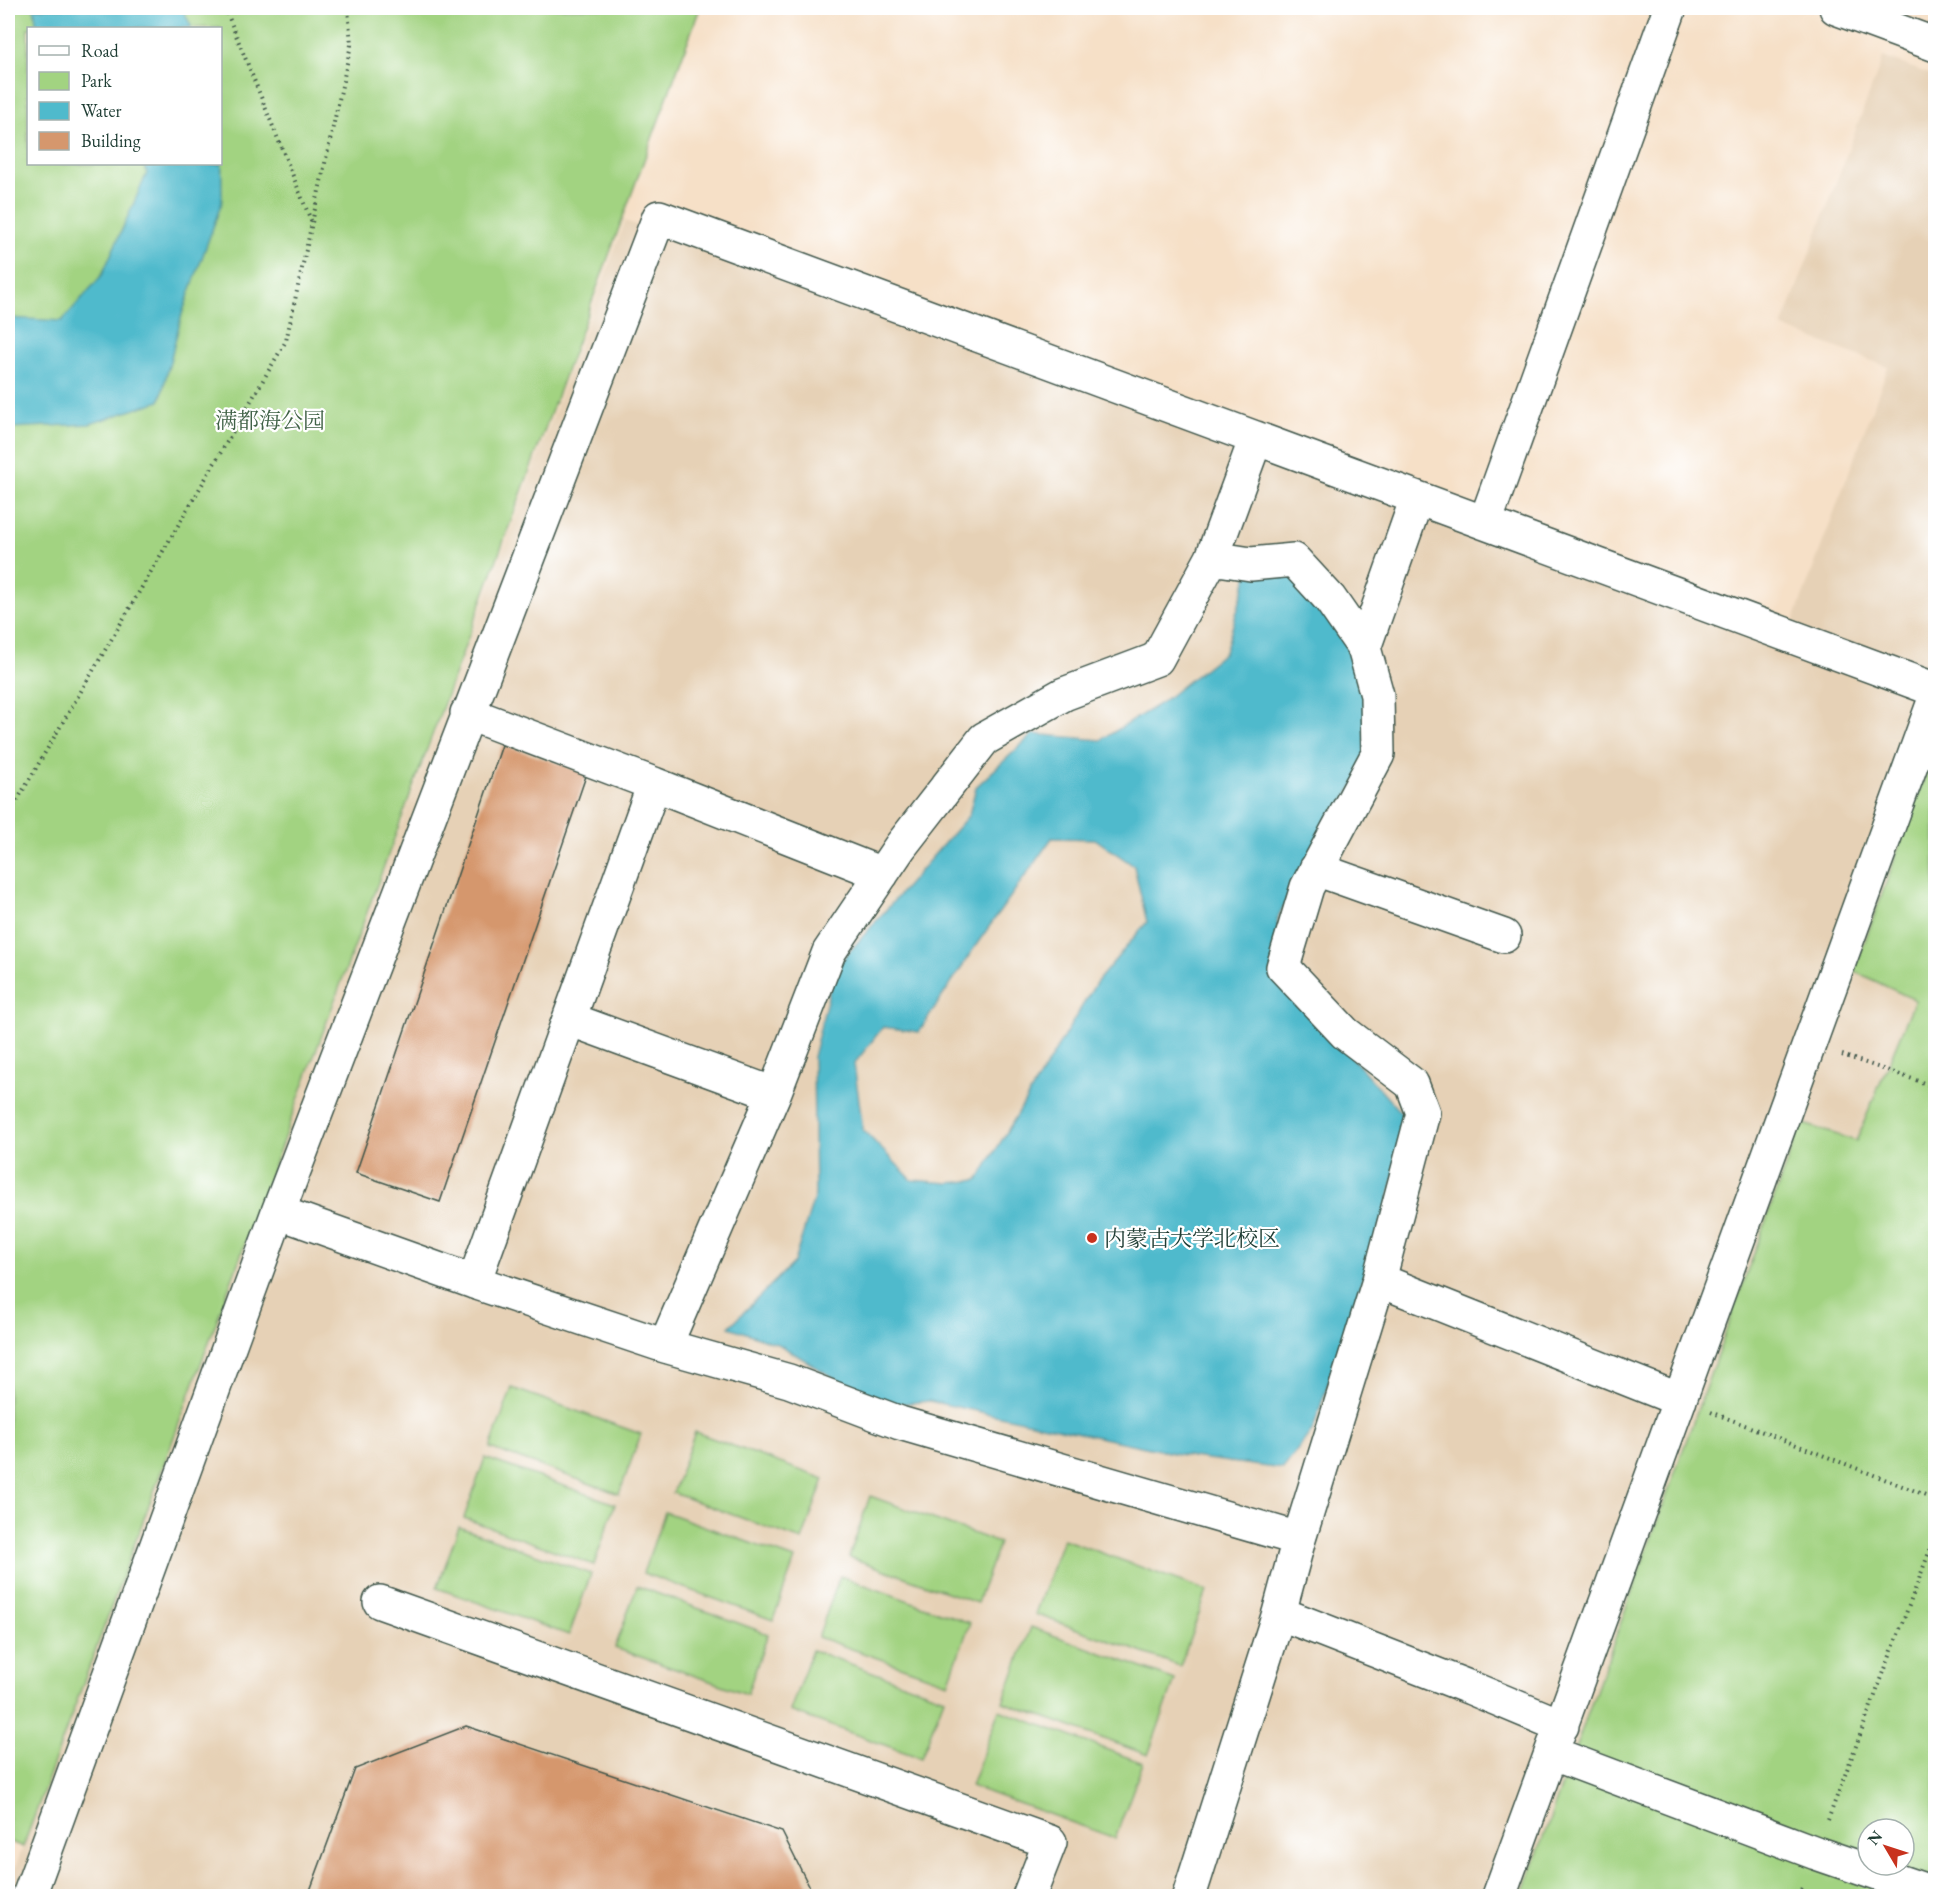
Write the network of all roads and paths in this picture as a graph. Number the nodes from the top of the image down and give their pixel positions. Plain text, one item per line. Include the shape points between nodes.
1 (225, 8) edge
2 (348, 8) edge
3 (1670, 8) edge
4 (1836, 8) edge
5 (1935, 45) edge
6 (312, 224) junction
7 (1256, 438) junction
8 (1417, 498) junction
9 (1485, 523) junction
10 (1212, 558) junction
11 (1364, 648) junction
12 (1935, 690) edge
13 (1935, 696) edge
14 (467, 713) junction
15 (654, 784) junction
16 (8, 816) edge
17 (1316, 869) junction
18 (882, 874) junction
19 (1504, 936) dead end
20 (569, 1019) junction
21 (1809, 1044) junction
22 (1935, 1087) edge
23 (774, 1094) junction
24 (278, 1212) junction
25 (1379, 1280) junction
26 (474, 1282) junction
27 (665, 1346) junction
28 (1680, 1400) junction
29 (1935, 1499) edge
30 (1935, 1534) edge
31 (1299, 1539) junction
32 (380, 1602) dead end
33 (1279, 1613) junction
34 (1556, 1739) junction
35 (1816, 1853) junction
36 (1935, 1894) edge
37 (29, 1896) edge
38 (1029, 1896) edge
39 (1189, 1896) edge
40 (1499, 1896) edge
41 (1799, 1896) edge

1 - 6 path
2 - 6 path via 351,45
3 - 9 street
4 - 5 street
6 - 16 path via 286,340
7 - 8 street
7 - 10 street
7 - 14 street via 659,217
8 - 9 street
8 - 11 street
9 - 12 street
10 - 11 street via 1251,564 1294,560 1330,599
10 - 18 street via 1157,658 1064,694 984,739
11 - 17 street via 1377,694 1378,754
13 - 21 street
14 - 15 street
14 - 24 street
15 - 18 street
15 - 20 street
17 - 19 street
17 - 25 street via 1283,967 1346,1034 1412,1084 1423,1113
18 - 23 street via 829,952
20 - 23 street
20 - 26 street
21 - 22 path
21 - 28 street
23 - 27 street
24 - 26 street
24 - 37 street
25 - 28 street
25 - 31 street
26 - 27 street
27 - 31 street via 789,1381 900,1423
28 - 29 path
28 - 34 street
30 - 35 path
31 - 33 street
32 - 38 street via 1050,1842
33 - 34 street via 1471,1688
33 - 39 street
34 - 35 street
34 - 40 street
35 - 36 street
35 - 41 path

